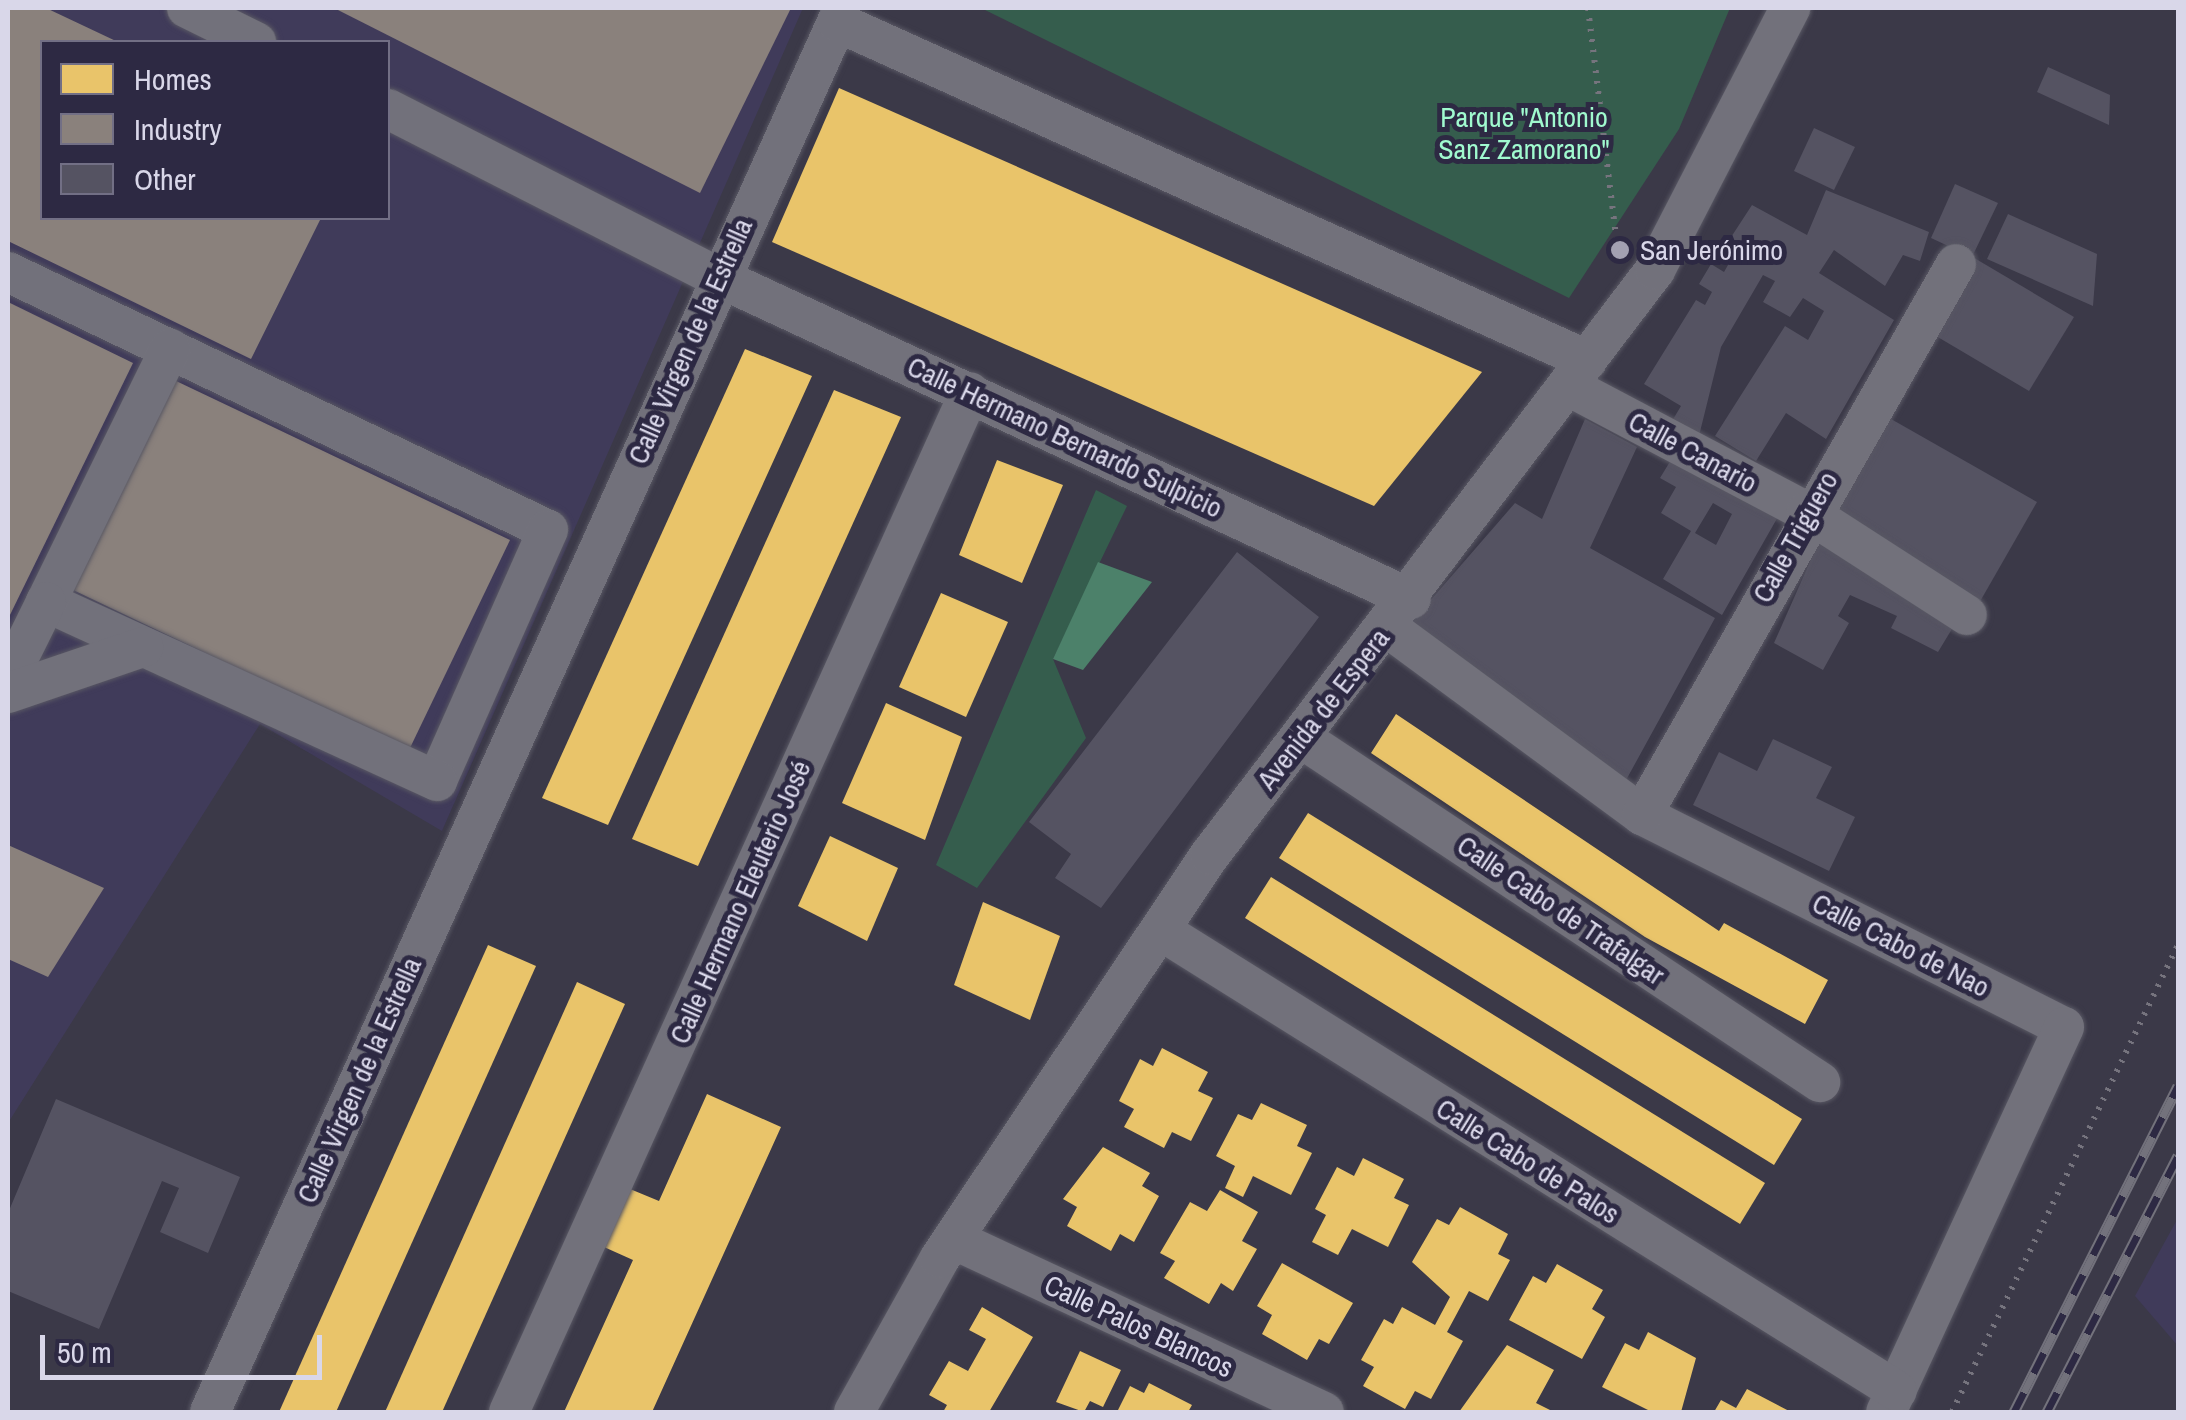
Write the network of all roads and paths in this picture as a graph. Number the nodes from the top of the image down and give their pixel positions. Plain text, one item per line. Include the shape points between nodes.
1 (187, 8) edge
2 (1588, 8) edge
3 (1790, 8) edge
4 (252, 40) edge
5 (390, 111) edge
6 (1956, 264) dead end
7 (8, 272) edge
8 (718, 277) junction
9 (1624, 311) junction
10 (170, 349) junction
11 (1579, 373) junction
12 (970, 392) junction
13 (1806, 512) junction
14 (46, 602) junction
15 (1399, 613) junction
16 (1967, 615) dead end
17 (143, 647) junction
18 (8, 679) edge
19 (8, 693) edge
20 (1301, 738) junction
21 (1642, 815) junction
22 (1160, 930) junction
23 (2178, 945) edge
24 (1820, 1082) dead end
25 (954, 1238) junction
26 (1892, 1402) edge
27 (210, 1412) edge
28 (509, 1412) edge
29 (854, 1412) edge
30 (1324, 1412) edge
31 (1952, 1412) edge

1 - 4 street
2 - 9 path
3 - 9 street, Avenida de Espera via 1754,90
5 - 8 street, Calle Hermano Bernardo Sulpicio
6 - 13 street, Calle Triguero
7 - 10 street
8 - 11 street, Calle Virgen de la Estrella via 837,22
8 - 12 street, Calle Hermano Bernardo Sulpicio
8 - 27 street, Calle Virgen de la Estrella
9 - 11 street, Avenida de Espera
10 - 14 street
10 - 17 street via 548,530 437,781
11 - 13 street, Calle Canario
11 - 15 street, Avenida de Espera
12 - 15 street, Calle Hermano Bernardo Sulpicio
12 - 28 street, Calle Hermano Eleuterio José
13 - 16 street, Calle Canario
13 - 21 street, Calle Triguero
14 - 17 street
14 - 18 street
15 - 20 street, Avenida de Espera
15 - 21 street, Calle Cabo de Nao
17 - 19 street
20 - 22 street, Avenida de Espera
20 - 24 street, Calle Cabo de Trafalgar
21 - 26 street, Calle Cabo de Nao via 2064,1028
22 - 25 street, Avenida de Espera
22 - 26 street, Calle Cabo de Palos
23 - 31 path
25 - 29 street, Avenida de Espera
25 - 30 street, Calle Palos Blancos

